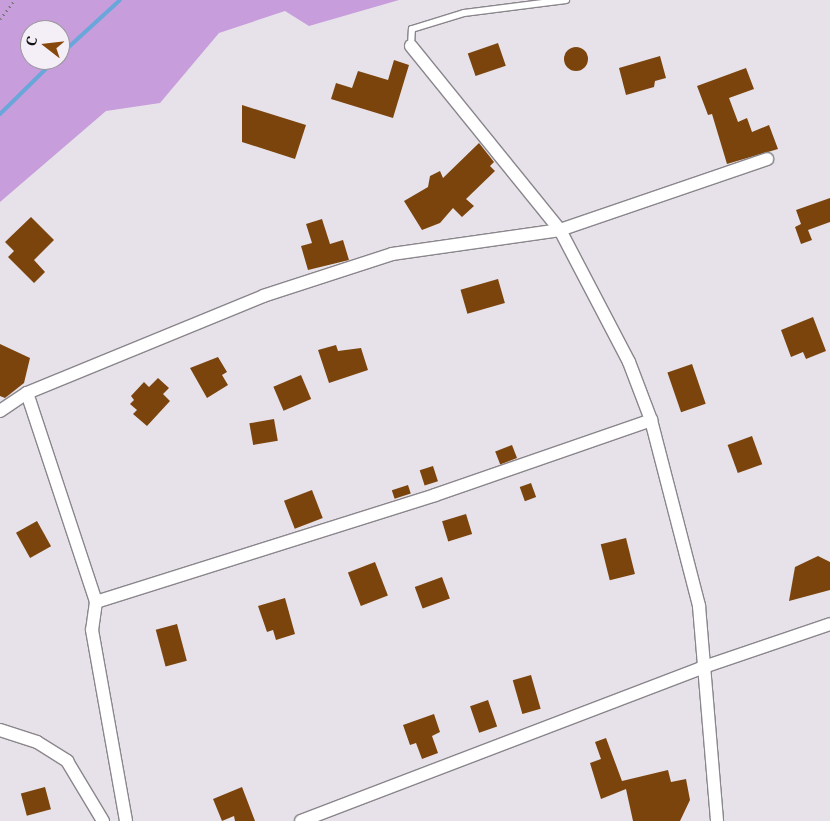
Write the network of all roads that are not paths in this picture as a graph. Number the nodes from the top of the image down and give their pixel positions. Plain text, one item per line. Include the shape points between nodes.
1 (566, 0) edge
2 (411, 46) joint
3 (767, 159) dead end
4 (560, 230) junction
5 (27, 393) junction
6 (0, 411) edge
7 (650, 420) junction
8 (96, 602) junction
9 (830, 624) edge
10 (701, 668) junction
11 (0, 730) edge
12 (103, 821) edge
13 (126, 821) edge
14 (301, 821) edge
15 (717, 821) edge

1 - 2 lane via 464,13 412,29
2 - 4 street
3 - 4 street
4 - 5 street via 392,254 263,296
4 - 7 street via 629,362
5 - 6 street
5 - 8 street
7 - 8 street via 435,496
7 - 10 street via 699,606
8 - 13 street via 92,630
9 - 10 street
10 - 14 street
10 - 15 street
11 - 12 street via 37,742 67,761

